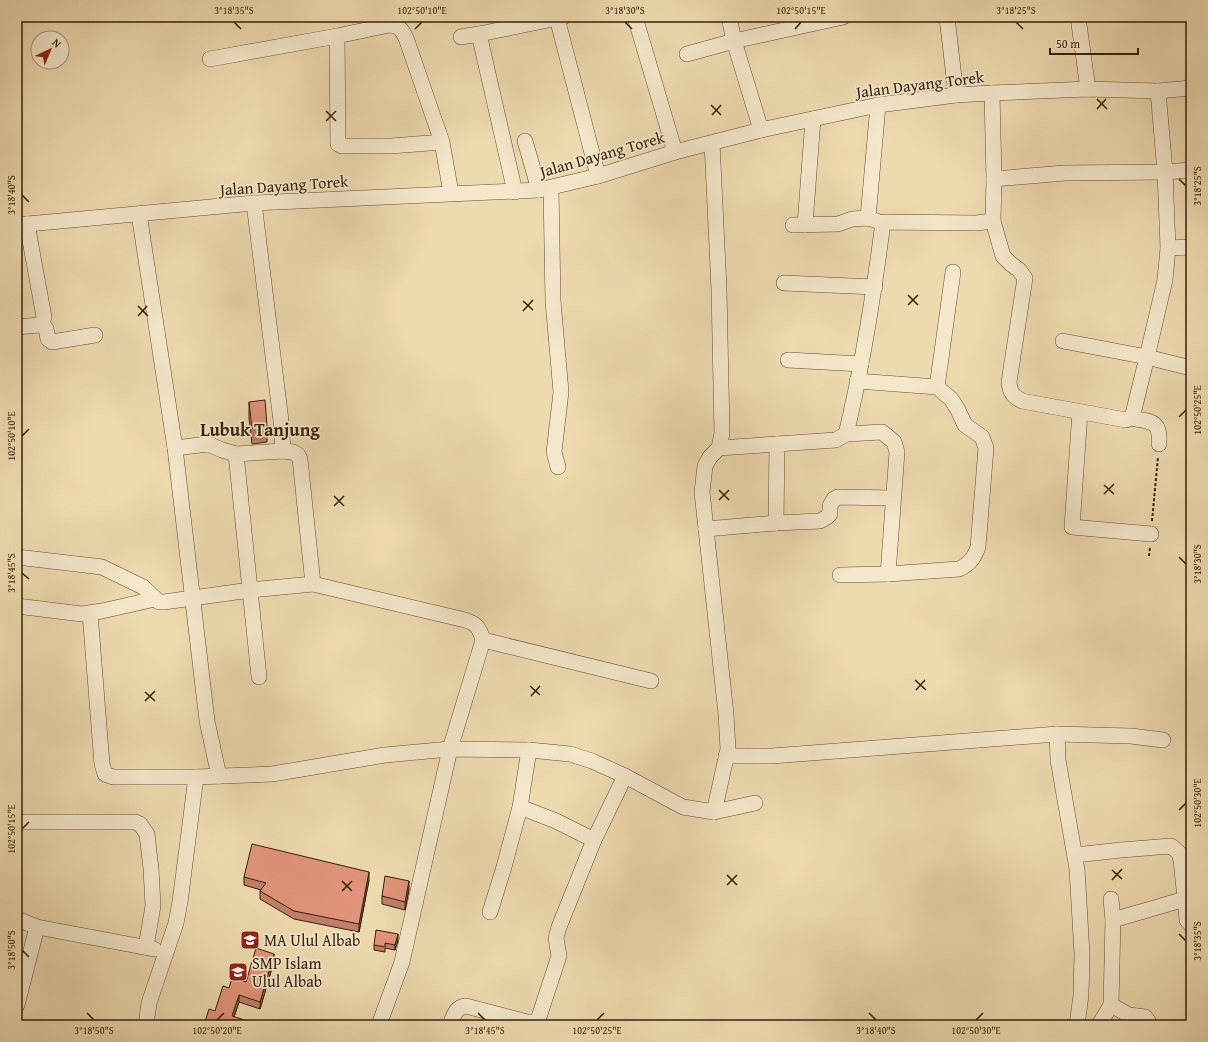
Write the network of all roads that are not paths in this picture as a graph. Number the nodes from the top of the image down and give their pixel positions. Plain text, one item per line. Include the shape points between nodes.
1 (635, 17) edge
2 (729, 17) edge
3 (843, 17) edge
4 (947, 17) edge
5 (1078, 17) edge
6 (560, 18) edge
7 (479, 34) junction
8 (337, 36) junction
9 (461, 37) dead end
10 (734, 41) junction
11 (687, 54) dead end
12 (210, 59) dead end
13 (1191, 88) edge
14 (1088, 89) junction
15 (1158, 91) junction
16 (992, 93) junction
17 (956, 95) junction
18 (878, 105) junction
19 (813, 119) junction
20 (761, 130) junction
21 (525, 141) dead end
22 (442, 142) junction
23 (712, 143) junction
24 (675, 152) junction
25 (1191, 170) edge
26 (1165, 172) junction
27 (598, 176) junction
28 (994, 179) junction
29 (545, 189) junction
30 (515, 192) junction
31 (451, 193) junction
32 (254, 203) junction
33 (139, 214) junction
34 (876, 220) junction
35 (993, 221) junction
36 (22, 224) edge
37 (1191, 247) edge
38 (1168, 248) junction
39 (952, 272) dead end
40 (784, 282) dead end
41 (875, 287) junction
42 (42, 323) junction
43 (17, 327) edge
44 (95, 335) dead end
45 (1063, 341) dead end
46 (1147, 357) junction
47 (788, 360) dead end
48 (861, 364) junction
49 (1191, 368) edge
50 (857, 381) junction
51 (937, 387) junction
52 (1080, 412) junction
53 (1130, 418) junction
54 (846, 434) junction
55 (777, 444) junction
56 (1159, 444) road end
57 (175, 448) junction
58 (719, 448) junction
59 (283, 451) junction
60 (236, 454) junction
61 (558, 467) dead end
62 (893, 498) junction
63 (776, 523) junction
64 (706, 529) junction
65 (1151, 534) road end
66 (17, 557) edge
67 (888, 574) junction
68 (840, 575) dead end
69 (313, 584) junction
70 (250, 590) junction
71 (155, 598) junction
72 (191, 598) junction
73 (17, 606) edge
74 (90, 613) junction
75 (483, 640) junction
76 (259, 677) dead end
77 (651, 681) dead end
78 (1057, 734) junction
79 (1163, 740) dead end
80 (450, 749) junction
81 (529, 750) junction
82 (726, 756) junction
83 (219, 776) junction
84 (625, 776) junction
85 (196, 777) junction
86 (755, 803) dead end
87 (520, 807) junction
88 (714, 812) junction
89 (17, 822) edge
90 (594, 840) junction
91 (1075, 855) junction
92 (1111, 899) dead end
93 (1185, 899) junction
94 (490, 912) dead end
95 (17, 919) edge
96 (1113, 920) junction
97 (1191, 925) edge
98 (37, 927) junction
99 (146, 947) junction
100 (167, 953) junction
101 (17, 1005) edge
102 (1111, 1005) junction
103 (146, 1025) edge
104 (379, 1025) edge
105 (450, 1025) edge
106 (1077, 1025) edge
107 (1099, 1025) edge
108 (1148, 1025) edge

1 - 24 street
2 - 10 street
3 - 10 street
4 - 17 street
5 - 14 street
6 - 7 street
6 - 27 street
7 - 9 street
7 - 30 street
8 - 12 street
8 - 22 street via 389,24 396,25 403,31
8 - 22 street via 338,144 391,146
10 - 11 street
10 - 20 street
13 - 15 street, Jalan Dayang Torek
14 - 15 street, Jalan Dayang Torek
14 - 16 street, Jalan Dayang Torek
15 - 26 street
16 - 17 street, Jalan Dayang Torek
16 - 28 street
17 - 18 street, Jalan Dayang Torek
18 - 19 street, Jalan Dayang Torek
18 - 34 street
19 - 20 street, Jalan Dayang Torek
19 - 34 street via 799,225 838,224 852,219
20 - 23 street, Jalan Dayang Torek
21 - 29 street
22 - 31 street
23 - 24 street, Jalan Dayang Torek
23 - 58 street via 719,289 722,433
24 - 27 street, Jalan Dayang Torek
25 - 26 street
26 - 28 street via 1065,174
26 - 38 street
27 - 29 street, Jalan Dayang Torek
28 - 35 street
29 - 30 street, Jalan Dayang Torek
29 - 61 street via 561,392 554,452
30 - 31 street, Jalan Dayang Torek
31 - 32 street, Jalan Dayang Torek
32 - 33 street, Jalan Dayang Torek
32 - 59 street
33 - 36 street, Jalan Dayang Torek
33 - 57 street
34 - 35 street via 976,223
34 - 41 street
35 - 52 street via 1003,256 1020,270 1025,278 1009,382 1010,391 1014,397 1022,401
36 - 42 street via 44,317
37 - 38 street
38 - 46 street via 1165,280
39 - 51 street
40 - 41 street
41 - 48 street
42 - 43 street
42 - 44 street via 50,342
45 - 46 street
46 - 49 street
46 - 53 street
47 - 48 street
48 - 50 street
50 - 51 street
50 - 54 street
51 - 67 street via 951,399 965,425 982,436 986,448 978,547 974,558 959,569
52 - 53 street via 1126,420
52 - 65 street via 1072,527
53 - 56 street via 1157,426 1160,431
54 - 55 street via 836,440
54 - 62 street via 882,432 894,442 897,452
55 - 58 street
55 - 63 street
57 - 60 street via 208,444
57 - 72 street
58 - 64 street via 705,466 702,492
59 - 60 street
59 - 69 street via 293,452 300,459
60 - 70 street
62 - 63 street via 838,497 830,506 830,514 820,521
62 - 67 street
63 - 64 street
64 - 82 street via 726,714
66 - 71 street via 102,567 143,587
67 - 68 street
69 - 70 street
69 - 75 street via 473,622 480,629
70 - 72 street
70 - 76 street
71 - 72 street via 159,602 164,602
71 - 74 street
72 - 83 street via 207,721
73 - 74 street
74 - 85 street via 102,764 105,774 114,777
75 - 77 street
75 - 80 street
78 - 79 street via 1131,736
78 - 82 street via 772,756
78 - 91 street via 1058,760
80 - 81 street
80 - 83 street via 385,755 272,774
80 - 104 street via 402,962
81 - 84 street via 570,754
81 - 87 street
82 - 88 street
83 - 85 street
84 - 88 street via 683,807
84 - 90 street
85 - 100 street via 180,902
86 - 88 street
87 - 90 street
87 - 94 street
89 - 99 street via 140,824 146,834 153,906
90 - 105 street via 559,927 556,938 559,956 538,1020 528,1022 466,1006 455,1011
91 - 93 street via 1171,846 1179,853 1181,860
91 - 106 street via 1082,954
92 - 96 street
93 - 96 street
93 - 97 street via 1187,920
95 - 98 street
96 - 102 street
98 - 99 street
98 - 101 street
99 - 100 street
100 - 103 street via 149,1003
102 - 107 street
102 - 108 street via 1128,1015 1145,1017

